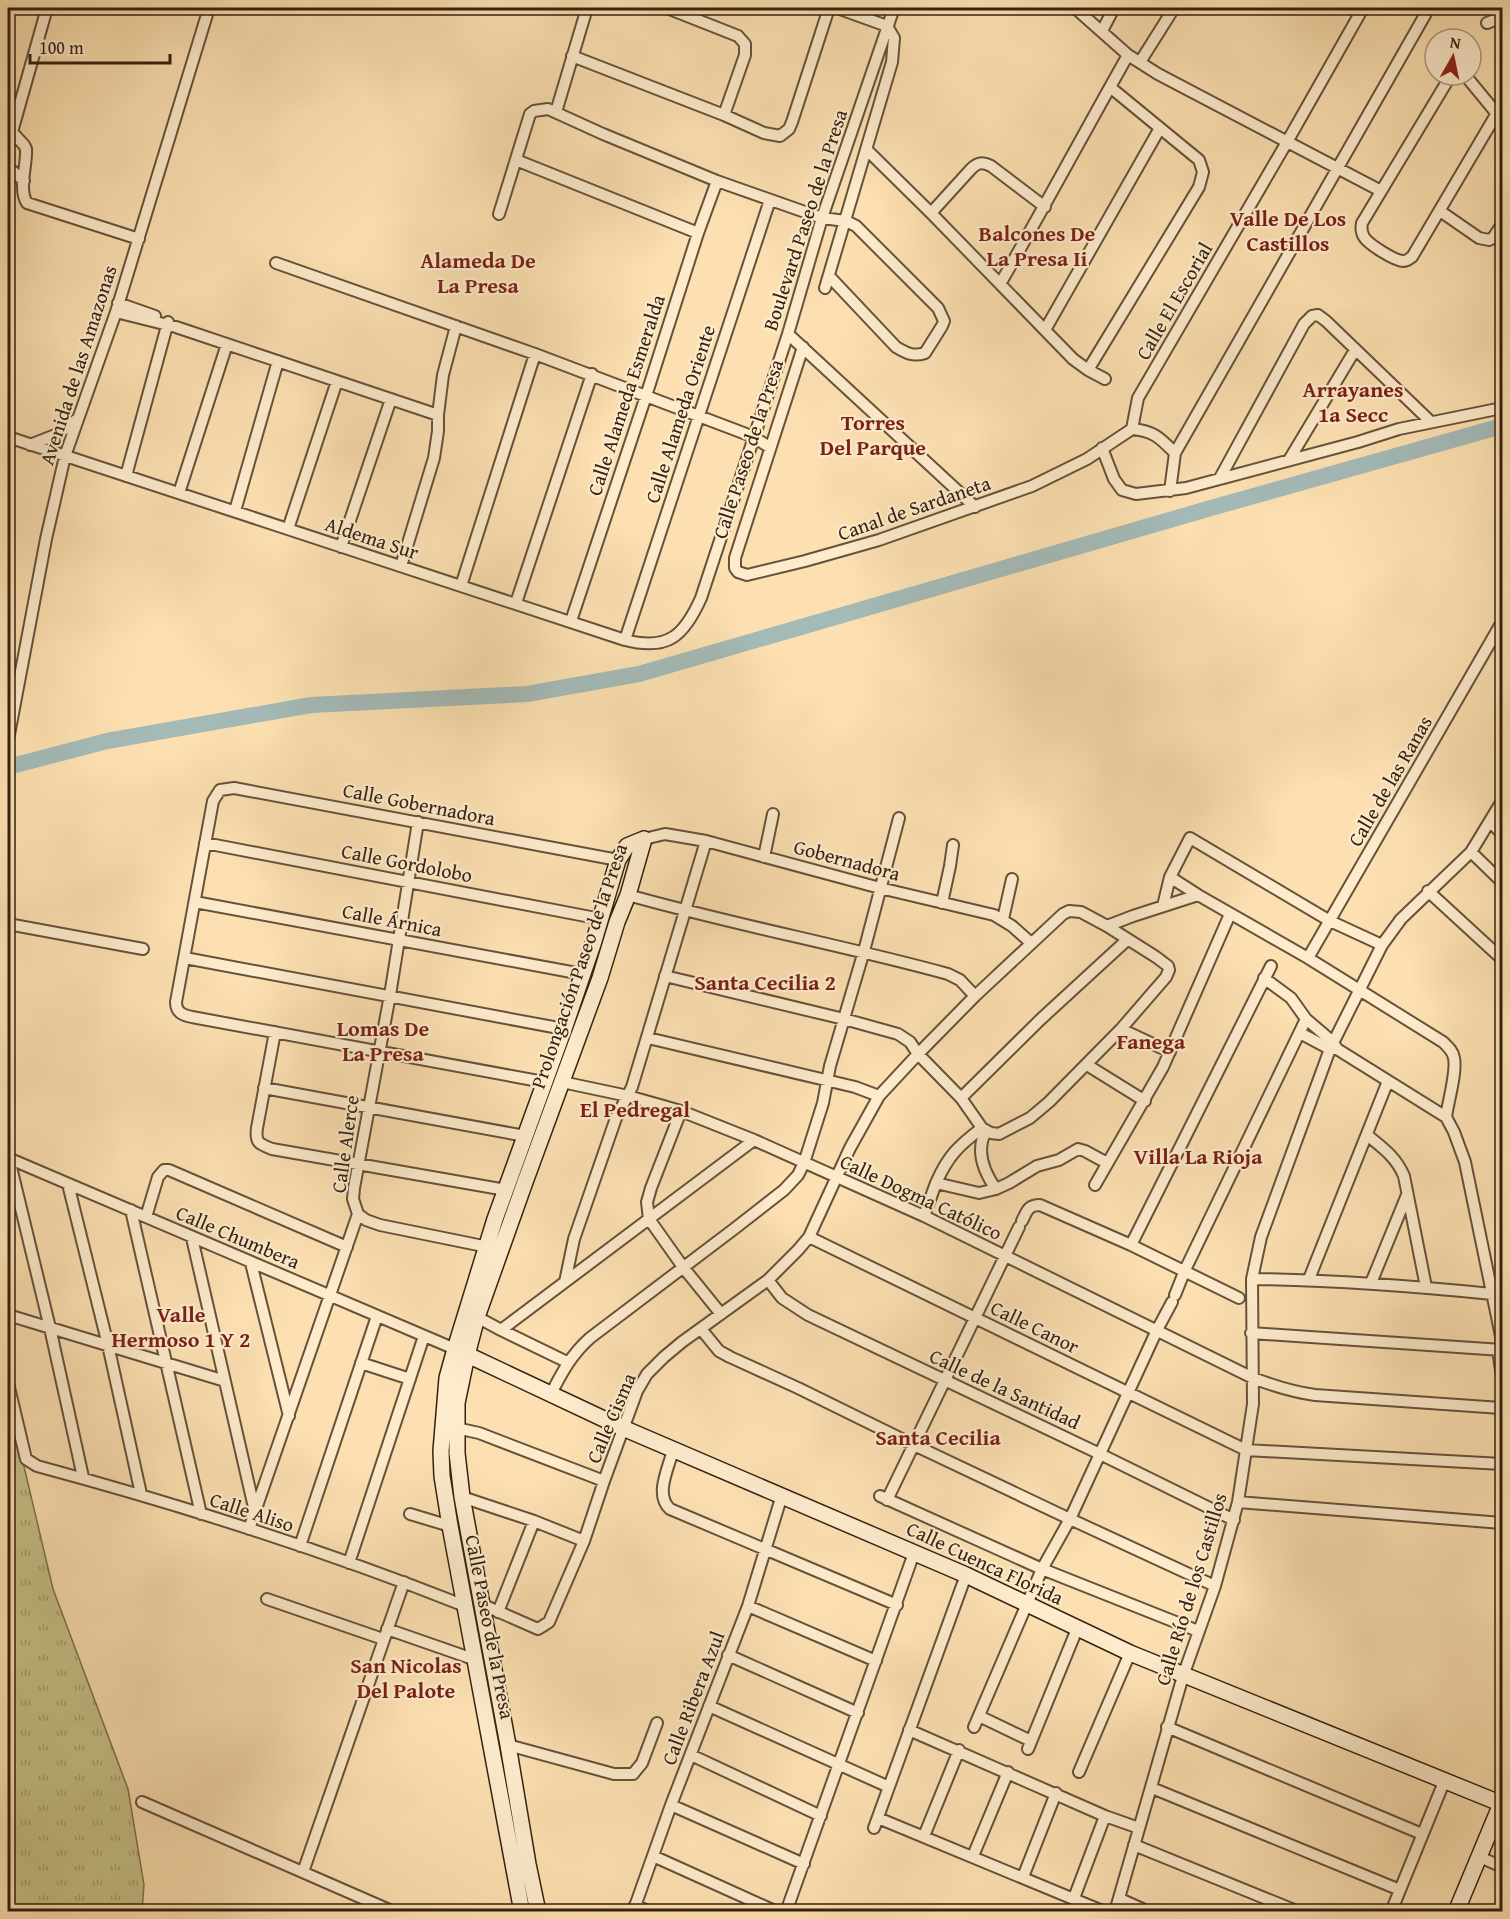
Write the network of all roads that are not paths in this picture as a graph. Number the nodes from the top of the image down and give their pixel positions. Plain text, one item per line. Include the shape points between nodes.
1 (47, 8) edge
2 (209, 8) edge
3 (587, 8) edge
4 (667, 8) edge
5 (829, 8) edge
6 (837, 8) edge
7 (894, 8) edge
8 (1075, 8) edge
9 (1114, 8) edge
10 (1174, 8) edge
11 (1363, 8) edge
12 (1429, 8) edge
13 (1503, 17) edge
14 (1487, 23) dead end
15 (887, 26) junction
16 (1102, 31) junction
17 (1128, 55) junction
18 (572, 56) junction
19 (1140, 62) junction
20 (1110, 87) junction
21 (1444, 87) edge
22 (1475, 87) edge
23 (556, 112) junction
24 (724, 115) junction
25 (1500, 116) edge
26 (1160, 128) junction
27 (10, 133) edge
28 (1287, 142) junction
29 (866, 149) junction
30 (516, 160) junction
31 (8, 167) edge
32 (1337, 168) junction
33 (24, 181) junction
34 (717, 181) junction
35 (1381, 191) junction
36 (770, 200) junction
37 (1045, 207) junction
38 (1440, 211) junction
39 (931, 213) junction
40 (499, 214) dead end
41 (822, 218) junction
42 (846, 221) junction
43 (1503, 224) edge
44 (698, 233) junction
45 (139, 239) junction
46 (276, 263) dead end
47 (829, 276) junction
48 (1000, 284) junction
49 (825, 288) dead end
50 (117, 307) junction
51 (171, 325) junction
52 (456, 326) junction
53 (1046, 330) junction
54 (788, 334) junction
55 (227, 344) junction
56 (803, 347) junction
57 (1355, 350) junction
58 (535, 354) junction
59 (279, 361) junction
60 (1088, 370) junction
61 (592, 374) junction
62 (1105, 379) dead end
63 (337, 381) junction
64 (646, 396) junction
65 (391, 399) junction
66 (1503, 408) edge
67 (438, 415) junction
68 (698, 416) junction
69 (77, 420) junction
70 (1431, 422) junction
71 (1132, 429) junction
72 (754, 437) junction
73 (8, 438) edge
74 (30, 446) junction
75 (769, 447) junction
76 (1102, 448) junction
77 (1175, 453) junction
78 (65, 456) junction
79 (1289, 460) junction
80 (126, 476) junction
81 (1220, 478) junction
82 (1170, 491) junction
83 (179, 493) junction
84 (975, 507) junction
85 (236, 511) junction
86 (288, 529) junction
87 (341, 547) junction
88 (734, 564) joint
89 (401, 566) junction
90 (461, 586) junction
91 (516, 603) junction
92 (571, 621) junction
93 (1503, 622) edge
94 (669, 639) joint
95 (626, 640) junction
96 (8, 740) edge
97 (1503, 801) edge
98 (774, 814) dead end
99 (899, 818) dead end
100 (418, 822) junction
101 (1491, 822) junction
102 (1503, 834) edge
103 (644, 839) junction
104 (705, 841) junction
105 (206, 843) junction
106 (953, 845) dead end
107 (1471, 852) junction
108 (764, 857) junction
109 (618, 860) junction
110 (1170, 877) junction
111 (1012, 879) dead end
112 (408, 881) junction
113 (1503, 882) edge
114 (880, 888) junction
115 (1428, 891) junction
116 (628, 895) junction
117 (1198, 895) junction
118 (195, 902) junction
119 (942, 903) junction
120 (1163, 906) junction
121 (684, 911) junction
122 (1230, 914) junction
123 (601, 919) junction
124 (1003, 919) junction
125 (1330, 921) junction
126 (8, 924) edge
127 (1107, 926) junction
128 (398, 940) junction
129 (1127, 940) junction
130 (1031, 943) junction
131 (1382, 945) junction
132 (143, 950) dead end
133 (864, 951) junction
134 (185, 958) junction
135 (1308, 958) junction
136 (1503, 959) edge
137 (1270, 966) dead end
138 (582, 974) junction
139 (665, 976) junction
140 (1264, 978) junction
141 (1359, 990) junction
142 (390, 995) junction
143 (975, 996) junction
144 (844, 1018) junction
145 (1306, 1019) junction
146 (564, 1029) junction
147 (1121, 1029) junction
148 (275, 1032) junction
149 (1300, 1033) junction
150 (648, 1038) junction
151 (1334, 1047) junction
152 (379, 1051) junction
153 (1170, 1052) junction
154 (918, 1054) junction
155 (1087, 1065) junction
156 (827, 1081) junction
157 (1388, 1081) junction
158 (544, 1082) junction
159 (562, 1082) junction
160 (264, 1088) junction
161 (627, 1096) junction
162 (879, 1096) junction
163 (961, 1098) junction
164 (1145, 1101) junction
165 (368, 1108) junction
166 (681, 1111) junction
167 (1446, 1117) junction
168 (984, 1129) junction
169 (1368, 1135) junction
170 (525, 1136) junction
171 (754, 1140) junction
172 (8, 1159) edge
173 (804, 1163) junction
174 (1107, 1163) junction
175 (359, 1165) junction
176 (837, 1177) junction
177 (68, 1184) junction
178 (936, 1184) junction
179 (1095, 1185) dead end
180 (996, 1189) junction
181 (506, 1190) junction
182 (1407, 1194) junction
183 (131, 1210) junction
184 (358, 1214) junction
185 (924, 1216) junction
186 (146, 1217) junction
187 (649, 1219) junction
188 (809, 1237) junction
189 (192, 1238) junction
190 (1131, 1245) junction
191 (486, 1246) junction
192 (347, 1247) junction
193 (502, 1250) junction
194 (1006, 1256) junction
195 (251, 1263) junction
196 (683, 1267) junction
197 (1185, 1270) junction
198 (1252, 1279) junction
199 (1309, 1279) junction
200 (768, 1280) junction
201 (565, 1282) junction
202 (1371, 1283) junction
203 (1426, 1287) junction
204 (1492, 1294) junction
205 (330, 1296) junction
206 (1239, 1298) dead end
207 (721, 1314) junction
208 (8, 1315) edge
209 (377, 1316) junction
210 (477, 1317) junction
211 (976, 1319) junction
212 (50, 1328) junction
213 (701, 1329) junction
214 (501, 1330) junction
215 (1157, 1330) junction
216 (1251, 1333) junction
217 (424, 1336) junction
218 (108, 1345) junction
219 (1501, 1347) edge
220 (461, 1352) junction
221 (567, 1362) junction
222 (361, 1363) junction
223 (167, 1364) junction
224 (1503, 1377) edge
225 (1253, 1378) junction
226 (410, 1379) junction
227 (225, 1381) junction
228 (945, 1381) junction
229 (8, 1383) edge
230 (1130, 1392) junction
231 (551, 1394) junction
232 (1502, 1407) edge
233 (289, 1416) junction
234 (456, 1428) junction
235 (623, 1428) junction
236 (914, 1445) junction
237 (673, 1450) junction
238 (1246, 1450) junction
239 (1100, 1454) junction
240 (1503, 1464) edge
241 (83, 1478) junction
242 (604, 1481) junction
243 (141, 1494) junction
244 (782, 1495) junction
245 (462, 1497) junction
246 (1238, 1502) junction
247 (255, 1512) junction
248 (201, 1514) junction
249 (410, 1514) dead end
250 (1070, 1519) junction
251 (1234, 1520) junction
252 (534, 1521) junction
253 (1503, 1524) edge
254 (450, 1527) junction
255 (249, 1529) junction
256 (584, 1541) junction
257 (300, 1546) junction
258 (767, 1550) junction
259 (914, 1553) junction
260 (349, 1563) junction
261 (1042, 1569) junction
262 (966, 1575) junction
263 (404, 1582) junction
264 (1215, 1586) junction
265 (267, 1599) dead end
266 (473, 1605) junction
267 (897, 1605) junction
268 (1026, 1605) junction
269 (748, 1606) junction
270 (498, 1612) junction
271 (538, 1629) joint
272 (1077, 1629) junction
273 (1198, 1631) junction
274 (385, 1634) junction
275 (1130, 1653) junction
276 (728, 1655) junction
277 (476, 1660) junction
278 (876, 1661) junction
279 (1183, 1676) junction
280 (709, 1706) junction
281 (858, 1713) junction
282 (979, 1716) junction
283 (657, 1723) dead end
284 (974, 1727) dead end
285 (1167, 1727) junction
286 (909, 1730) junction
287 (508, 1745) junction
288 (492, 1749) junction
289 (959, 1750) junction
290 (691, 1755) junction
291 (839, 1765) junction
292 (1008, 1772) junction
293 (1080, 1772) dead end
294 (1444, 1782) junction
295 (888, 1787) junction
296 (1152, 1788) junction
297 (516, 1793) junction
298 (1056, 1793) junction
299 (142, 1802) dead end
300 (1502, 1804) edge
301 (671, 1805) junction
302 (504, 1811) junction
303 (821, 1816) junction
304 (1106, 1816) junction
305 (1139, 1828) junction
306 (1422, 1834) junction
307 (924, 1836) junction
308 (1134, 1845) junction
309 (653, 1856) junction
310 (974, 1856) junction
311 (1480, 1857) junction
312 (528, 1864) junction
313 (804, 1864) junction
314 (1503, 1867) edge
315 (303, 1872) junction
316 (1023, 1877) junction
317 (1400, 1890) junction
318 (1074, 1898) junction
319 (1120, 1899) junction
320 (634, 1908) edge
321 (394, 1911) edge
322 (522, 1911) edge
323 (540, 1911) edge
324 (650, 1911) edge
325 (777, 1911) edge
326 (786, 1911) edge
327 (1105, 1911) edge
328 (1116, 1911) edge
329 (1149, 1911) edge
330 (1299, 1911) edge
331 (1391, 1911) edge
332 (1459, 1911) edge

1 - 27 street
2 - 45 street, Avenida de las Amazonas
3 - 18 street
4 - 24 street via 738,36 746,44
5 - 24 street via 785,134 774,136
6 - 15 street
7 - 15 street, Boulevard Paseo de la Presa
8 - 16 street
9 - 16 street
10 - 19 street
11 - 28 street, Calle El Escorial
12 - 32 street
13 - 14 street
15 - 29 street via 894,38 892,62
15 - 41 street, Boulevard Paseo de la Presa
16 - 17 street
17 - 19 street
17 - 20 street
18 - 23 street
18 - 24 street
19 - 28 street
20 - 26 street
20 - 37 street
21 - 35 street
22 - 25 street
23 - 30 street via 534,111
23 - 34 street
25 - 38 street
26 - 53 street
26 - 60 street via 1199,160 1202,180
27 - 33 street via 26,149
28 - 32 street
28 - 71 street, Calle El Escorial via 1138,398
29 - 39 street
29 - 42 street
30 - 40 street
30 - 44 street
31 - 33 street
32 - 35 street
32 - 77 street
33 - 45 street via 27,204
34 - 36 street
34 - 44 street, Calle Alameda Esmeralda
35 - 38 street via 1361,231 1369,242 1397,259 1412,256
36 - 41 street
36 - 68 street, Calle Alameda Oriente
37 - 39 street via 991,166 981,163
37 - 48 street
38 - 43 street via 1485,239 1493,238
39 - 48 street
41 - 42 street
41 - 54 street, Boulevard Paseo de la Presa
42 - 47 street
42 - 47 street via 866,234 938,308 944,321 942,326 925,353 903,352
44 - 64 street, Calle Alameda Esmeralda
45 - 50 street, Avenida de las Amazonas
46 - 52 street
47 - 49 street
48 - 53 street
50 - 51 street
50 - 69 street, Avenida de las Amazonas
51 - 55 street
51 - 80 street
52 - 58 street
52 - 67 street via 443,375
53 - 60 street
54 - 56 street
54 - 72 street, Boulevard Paseo de la Presa
55 - 59 street
55 - 83 street
56 - 75 street, Calle Paseo de la Presa
56 - 84 street
57 - 70 street
57 - 79 street
57 - 81 street via 1318,315 1308,318
58 - 61 street
58 - 90 street
59 - 63 street
59 - 85 street
60 - 62 street
61 - 64 street
61 - 91 street
63 - 65 street
63 - 86 street
64 - 68 street
64 - 92 street, Calle Alameda Esmeralda
65 - 67 street
65 - 87 street
66 - 70 street
67 - 89 street via 434,458
68 - 72 street
68 - 95 street, Calle Alameda Oriente
69 - 74 street via 58,435
69 - 78 street, Avenida de las Amazonas
70 - 79 street
71 - 76 street
71 - 77 street via 1160,437
72 - 75 street
72 - 94 street, Boulevard Paseo de la Presa via 701,598 685,628
73 - 74 street, Aldema Sur
74 - 78 street, Aldema Sur
75 - 88 street, Calle Paseo de la Presa
76 - 82 street via 1122,490 1131,494
76 - 84 street, Canal de Sardaneta via 1032,486
77 - 82 street
78 - 80 street, Aldema Sur
78 - 96 street, Avenida de las Amazonas
79 - 81 street
80 - 83 street, Aldema Sur
81 - 82 street
83 - 85 street, Aldema Sur
84 - 88 street, Canal de Sardaneta via 879,540 747,575 738,572
85 - 86 street, Aldema Sur
86 - 87 street, Aldema Sur
87 - 89 street, Aldema Sur
89 - 90 street, Aldema Sur
90 - 91 street, Aldema Sur
91 - 92 street, Aldema Sur
92 - 95 street, Aldema Sur
93 - 125 street, Calle de las Ranas
94 - 95 street, Aldema Sur via 646,645
97 - 101 street, Calle Río de los Castillos
98 - 108 street
99 - 114 street
100 - 105 street, Calle Gobernadora via 234,788 220,790 216,795
100 - 109 street, Calle Gobernadora
100 - 112 street, Calle Alerce
101 - 102 street
101 - 107 street, Calle Río de los Castillos
103 - 104 street, Gobernadora via 665,834
103 - 109 street, Prolongación Paseo de la Presa via 627,846
103 - 116 street, Prolongación Paseo de la Presa
104 - 108 street, Gobernadora
104 - 121 street
105 - 112 street, Calle Gordolobo
105 - 118 street
106 - 119 street
107 - 113 street
107 - 115 street, Calle Río de los Castillos
108 - 114 street, Gobernadora
109 - 123 street, Prolongación Paseo de la Presa
110 - 117 street
110 - 120 street
110 - 125 street via 1190,838
111 - 124 street
112 - 123 street, Calle Gordolobo
112 - 128 street, Calle Alerce
114 - 119 street, Gobernadora
114 - 133 street
115 - 131 street, Calle Río de los Castillos
115 - 136 street
116 - 121 street
116 - 159 street, Prolongación Paseo de la Presa
117 - 120 street
117 - 122 street
118 - 128 street, Calle Árnica
118 - 134 street
119 - 124 street, Gobernadora
120 - 127 street
121 - 133 street
121 - 139 street
122 - 135 street
122 - 153 street
123 - 138 street, Prolongación Paseo de la Presa
124 - 130 street, Gobernadora
125 - 131 street
125 - 135 street, Calle de las Ranas
126 - 132 street
127 - 129 street
127 - 130 street, Calle Cisma via 1074,911 1063,914
128 - 138 street, Calle Árnica
128 - 142 street, Calle Alerce
129 - 147 street via 1169,970
129 - 163 street
130 - 143 street, Calle Cisma
131 - 141 street, Calle Río de los Castillos
133 - 143 street via 948,974
133 - 144 street
134 - 142 street
134 - 148 street via 176,1007 181,1014
135 - 141 street
137 - 140 street
138 - 146 street, Prolongación Paseo de la Presa
139 - 144 street
139 - 150 street
140 - 145 street via 1291,998
140 - 190 street
141 - 151 street, Calle Río de los Castillos
141 - 167 street via 1452,1050 1454,1067
142 - 146 street
142 - 152 street, Calle Alerce
143 - 154 street, Calle Cisma
144 - 154 street via 898,1034
144 - 156 street
145 - 149 street
145 - 151 street
146 - 158 street, Prolongación Paseo de la Presa
147 - 153 street
147 - 155 street
148 - 152 street
148 - 160 street
149 - 151 street
149 - 197 street
150 - 156 street
150 - 161 street
151 - 157 street
151 - 198 street, Calle Río de los Castillos via 1261,1237
152 - 158 street
152 - 165 street, Calle Alerce
153 - 164 street
154 - 162 street, Calle Cisma
154 - 163 street
155 - 164 street
155 - 168 street via 1030,1118 999,1134
156 - 162 street
156 - 173 street
157 - 167 street
157 - 169 street
158 - 170 street, Prolongación Paseo de la Presa
159 - 161 street, Calle Dogma Católico
159 - 193 street, Prolongación Paseo de la Presa
160 - 165 street
160 - 175 street via 258,1142 272,1149
161 - 166 street, Calle Dogma Católico
161 - 201 street via 574,1239
162 - 176 street, Calle Cisma
163 - 168 street
164 - 174 street
165 - 170 street
165 - 175 street, Calle Alerce
166 - 171 street, Calle Dogma Católico
166 - 187 street via 651,1188 647,1202
167 - 204 street via 1465,1162
168 - 178 street via 966,1139 945,1163
168 - 180 street via 981,1149 985,1171
169 - 182 street via 1399,1164
169 - 199 street
170 - 181 street, Prolongación Paseo de la Presa
171 - 173 street, Calle Dogma Católico
171 - 187 street
172 - 177 street, Calle Chumbera
172 - 212 street
173 - 176 street, Calle Dogma Católico
173 - 196 street via 784,1190
174 - 179 street
174 - 180 street via 1078,1149
175 - 181 street
175 - 184 street, Calle Alerce via 353,1199
176 - 185 street, Calle Dogma Católico
176 - 188 street, Calle Cisma
177 - 183 street, Calle Chumbera
177 - 218 street
178 - 180 street via 980,1193
178 - 185 street
181 - 191 street, Prolongación Paseo de la Presa
182 - 202 street
182 - 203 street
183 - 186 street, Calle Chumbera
183 - 223 street
184 - 191 street via 380,1225
184 - 192 street, Calle Alerce
185 - 194 street, Calle Dogma Católico
186 - 189 street, Calle Chumbera
186 - 192 street via 158,1177 169,1170
187 - 196 street
187 - 201 street
188 - 200 street, Calle Cisma
188 - 211 street, Calle Canor
189 - 195 street, Calle Chumbera
189 - 227 street
190 - 194 street via 1033,1205
190 - 197 street
191 - 193 street
191 - 220 street, Prolongación Paseo de la Presa
192 - 205 street, Calle Alerce
193 - 210 street, Prolongación Paseo de la Presa
194 - 211 street
194 - 215 street, Calle Dogma Católico
195 - 205 street, Calle Chumbera
195 - 233 street
196 - 207 street
196 - 221 street via 590,1338
197 - 206 street
197 - 215 street
198 - 199 street
198 - 216 street, Calle Río de los Castillos
199 - 202 street
200 - 207 street, Calle Cisma
200 - 228 street, Calle de la Santidad via 782,1298 801,1311
201 - 214 street
202 - 203 street
203 - 204 street
204 - 219 street
205 - 209 street, Calle Chumbera
205 - 233 street, Calle Alerce
207 - 213 street, Calle Cisma
208 - 212 street
209 - 217 street, Calle Chumbera
209 - 222 street
210 - 214 street
210 - 220 street, Prolongación Paseo de la Presa
211 - 228 street
211 - 230 street, Calle Canor
212 - 218 street
212 - 241 street
213 - 235 street, Calle Cisma via 647,1374
213 - 236 street via 719,1351 730,1357
214 - 221 street
215 - 225 street, Calle Dogma Católico
215 - 230 street
216 - 219 street
216 - 225 street, Calle Río de los Castillos
217 - 220 street, Calle Chumbera
217 - 226 street
218 - 223 street
218 - 243 street
219 - 224 street
220 - 231 street, Calle Cuenca Florida
220 - 234 street, Calle Paseo de la Presa
220 - 254 street, Calle Paseo de la Presa via 447,1378 441,1451
221 - 231 street
222 - 226 street
222 - 257 street
223 - 227 street
223 - 248 street
225 - 232 street, Calle Dogma Católico via 1315,1395
225 - 238 street, Calle Río de los Castillos
226 - 260 street
227 - 247 street
228 - 236 street
228 - 239 street, Calle de la Santidad
229 - 241 street, Calle Aliso via 26,1459 37,1466
230 - 238 street, Calle Canor
230 - 239 street
231 - 235 street, Calle Cuenca Florida
233 - 247 street, Calle Alerce
234 - 242 street via 479,1433
234 - 245 street, Calle Paseo de la Presa
235 - 237 street, Calle Cuenca Florida
235 - 242 street, Calle Cisma
236 - 250 street
236 - 261 street via 883,1498
237 - 244 street, Calle Cuenca Florida
237 - 258 street via 663,1488 664,1504
238 - 240 street
238 - 246 street, Calle Río de los Castillos
239 - 250 street
239 - 251 street, Calle de la Santidad
241 - 243 street, Calle Aliso
242 - 256 street, Calle Cisma
243 - 248 street, Calle Aliso
244 - 258 street, Calle Ribera Azul
244 - 259 street, Calle Cuenca Florida
245 - 252 street
245 - 266 street, Calle Paseo de la Presa
246 - 251 street, Calle Río de los Castillos
246 - 253 street
247 - 255 street, Calle Alerce
248 - 255 street, Calle Aliso
249 - 254 street
250 - 261 street
250 - 264 street
251 - 264 street, Calle Río de los Castillos
252 - 256 street
252 - 270 street
254 - 266 street, Calle Paseo de la Presa
255 - 257 street, Calle Aliso
256 - 271 street, Calle Cisma via 552,1617
257 - 260 street, Calle Aliso
258 - 267 street
258 - 269 street, Calle Ribera Azul
259 - 262 street, Calle Cuenca Florida
259 - 267 street
260 - 263 street, Calle Aliso
261 - 268 street
261 - 273 street
262 - 268 street, Calle Cuenca Florida
262 - 286 street
263 - 266 street, Calle Aliso
263 - 274 street
264 - 273 street, Calle Río de los Castillos
265 - 274 street
266 - 270 street, Calle Aliso
266 - 277 street, Calle Paseo de la Presa
266 - 287 street, Calle Paseo de la Presa
267 - 278 street
268 - 272 street, Calle Cuenca Florida
268 - 282 street
269 - 276 street, Calle Ribera Azul
269 - 278 street
270 - 271 street, Calle Aliso
272 - 275 street, Calle Cuenca Florida
272 - 282 street via 1030,1745
273 - 279 street, Calle Río de los Castillos
274 - 277 street
274 - 315 street
275 - 279 street, Calle Cuenca Florida
275 - 293 street
276 - 280 street, Calle Ribera Azul
276 - 281 street
277 - 288 street, Calle Paseo de la Presa
278 - 281 street
279 - 285 street, Calle Río de los Castillos
279 - 294 street, Calle Cuenca Florida
280 - 290 street, Calle Ribera Azul
280 - 291 street
281 - 291 street
282 - 284 street
283 - 287 street via 642,1763 633,1774 614,1774
285 - 296 street, Calle Río de los Castillos
285 - 306 street
286 - 289 street
286 - 295 street
287 - 297 street, Calle Paseo de la Presa
288 - 297 street via 498,1756 505,1792
288 - 302 street, Calle Paseo de la Presa
289 - 292 street
289 - 307 street
290 - 301 street, Calle Ribera Azul
290 - 303 street
291 - 295 street
291 - 303 street
292 - 298 street
292 - 310 street
294 - 300 street, Calle Cuenca Florida
294 - 306 street
295 - 307 street via 876,1823
296 - 305 street, Calle Río de los Castillos
296 - 317 street
297 - 312 street, Calle Paseo de la Presa
298 - 304 street
298 - 316 street
299 - 315 street
300 - 311 street
301 - 309 street, Calle Ribera Azul
301 - 313 street
302 - 312 street via 514,1815
302 - 322 street, Calle Paseo de la Presa
303 - 313 street
304 - 305 street
304 - 318 street
305 - 308 street, Calle Río de los Castillos
306 - 317 street
307 - 310 street
308 - 319 street, Calle Río de los Castillos
308 - 330 street
309 - 320 street, Calle Ribera Azul
309 - 325 street
310 - 316 street
311 - 314 street
311 - 332 street
312 - 323 street, Calle Paseo de la Presa
313 - 326 street
315 - 321 street
316 - 318 street
317 - 331 street
318 - 327 street
319 - 328 street, Calle Río de los Castillos
319 - 329 street
320 - 324 street

